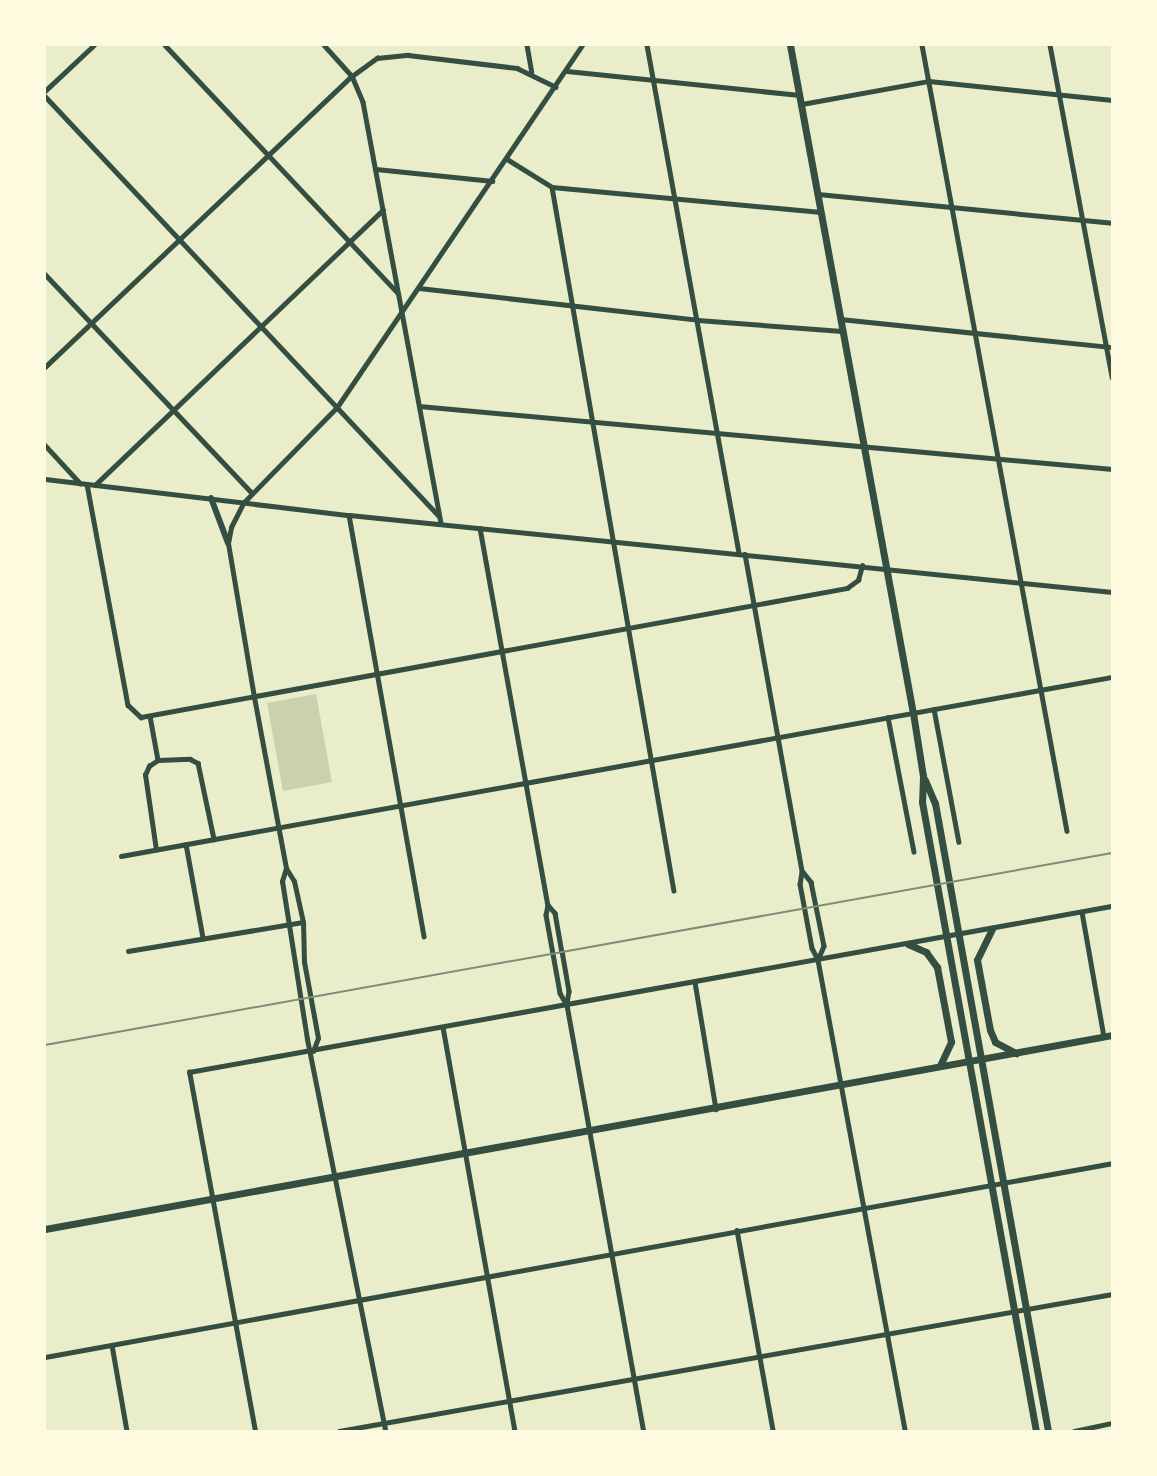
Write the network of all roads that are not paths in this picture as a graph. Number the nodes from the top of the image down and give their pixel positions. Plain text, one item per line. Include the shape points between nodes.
1 (93, 45) edge
2 (165, 45) edge
3 (324, 45) edge
4 (527, 45) edge
5 (582, 45) edge
6 (647, 45) edge
7 (790, 45) edge
8 (922, 45) edge
9 (1050, 45) edge
10 (567, 71) junction
11 (532, 72) junction
12 (352, 76) junction
13 (655, 80) junction
14 (929, 81) junction
15 (556, 87) junction
16 (45, 91) edge
17 (800, 95) junction
18 (1061, 95) junction
19 (45, 96) edge
20 (1112, 100) edge
21 (802, 104) junction
22 (269, 155) junction
23 (507, 159) junction
24 (376, 169) junction
25 (492, 181) junction
26 (552, 187) junction
27 (818, 194) junction
28 (676, 198) junction
29 (952, 207) junction
30 (383, 210) junction
31 (821, 212) junction
32 (1083, 220) junction
33 (1112, 223) edge
34 (180, 240) junction
35 (350, 242) junction
36 (45, 274) edge
37 (418, 288) junction
38 (398, 293) junction
39 (573, 308) junction
40 (402, 312) junction
41 (840, 319) junction
42 (698, 320) junction
43 (91, 323) junction
44 (260, 326) junction
45 (842, 331) junction
46 (975, 333) junction
47 (1109, 347) edge
48 (45, 367) edge
49 (1112, 377) edge
50 (419, 406) junction
51 (337, 407) junction
52 (172, 408) junction
53 (595, 424) junction
54 (718, 435) junction
55 (45, 445) edge
56 (862, 446) junction
57 (997, 457) junction
58 (1112, 469) edge
59 (45, 479) edge
60 (80, 483) junction
61 (87, 484) junction
62 (95, 484) junction
63 (252, 493) junction
64 (211, 498) junction
65 (244, 502) junction
66 (349, 514) junction
67 (439, 516) junction
68 (441, 524) junction
69 (480, 528) junction
70 (613, 541) junction
71 (228, 543) junction
72 (742, 554) junction
73 (862, 566) junction
74 (886, 569) junction
75 (1020, 582) junction
76 (1112, 592) edge
77 (754, 607) junction
78 (629, 629) junction
79 (502, 652) junction
80 (377, 674) junction
81 (1112, 677) edge
82 (1040, 690) junction
83 (254, 697) junction
84 (934, 709) junction
85 (913, 713) junction
86 (150, 716) junction
87 (888, 717) junction
88 (778, 737) junction
89 (158, 760) junction
90 (651, 760) junction
91 (923, 776) junction
92 (526, 783) junction
93 (401, 806) junction
94 (278, 828) junction
95 (1067, 831) dead end
96 (214, 839) junction
97 (959, 842) dead end
98 (186, 844) junction
99 (156, 850) junction
100 (914, 852) dead end
101 (121, 856) dead end
102 (286, 868) junction
103 (802, 872) junction
104 (674, 891) dead end
105 (548, 905) junction
106 (1112, 906) edge
107 (1082, 912) junction
108 (303, 921) junction
109 (291, 923) junction
110 (992, 928) junction
111 (424, 936) dead end
112 (203, 938) junction
113 (908, 944) junction
114 (128, 951) dead end
115 (818, 960) junction
116 (694, 982) junction
117 (567, 1005) junction
118 (443, 1027) junction
119 (1108, 1036) edge
120 (313, 1051) junction
121 (1016, 1053) junction
122 (981, 1059) junction
123 (969, 1061) junction
124 (940, 1066) junction
125 (841, 1085) junction
126 (716, 1109) junction
127 (589, 1131) junction
128 (464, 1154) junction
129 (1112, 1163) edge
130 (336, 1176) junction
131 (1004, 1185) junction
132 (992, 1187) junction
133 (214, 1198) junction
134 (864, 1208) junction
135 (45, 1229) edge
136 (737, 1230) junction
137 (612, 1253) junction
138 (487, 1275) junction
139 (1112, 1294) edge
140 (361, 1298) junction
141 (1026, 1309) junction
142 (1014, 1311) junction
143 (236, 1321) junction
144 (886, 1333) junction
145 (112, 1345) junction
146 (760, 1356) junction
147 (45, 1358) edge
148 (634, 1378) junction
149 (510, 1400) junction
150 (383, 1423) junction
151 (1112, 1423) edge
152 (127, 1431) edge
153 (255, 1431) edge
154 (339, 1431) edge
155 (385, 1431) edge
156 (515, 1431) edge
157 (644, 1431) edge
158 (773, 1431) edge
159 (905, 1431) edge
160 (1036, 1431) edge
161 (1048, 1431) edge
162 (1074, 1431) edge

1 - 16 street
2 - 22 street
3 - 12 street
4 - 11 street
5 - 10 street
6 - 13 street
7 - 17 main road
8 - 14 street
9 - 18 street
10 - 13 street
10 - 15 street
11 - 12 street via 490,63 394,55 377,58
11 - 15 street
12 - 22 street
12 - 24 street via 363,102
13 - 17 street
13 - 28 street
14 - 18 street
14 - 21 street
14 - 29 street
15 - 23 street
17 - 21 main road
18 - 20 street
18 - 32 street
19 - 34 street
21 - 27 main road
22 - 34 street
22 - 35 street
23 - 25 street
23 - 26 street
24 - 25 street
24 - 30 street
25 - 37 street
26 - 28 street
26 - 39 street
27 - 29 street
27 - 31 main road
28 - 31 street
28 - 42 street
29 - 32 street
29 - 46 street
30 - 35 street
30 - 38 street
31 - 41 main road
32 - 33 street
32 - 47 street
34 - 43 street
34 - 44 street
35 - 38 street
35 - 44 street
36 - 43 street
37 - 39 street
37 - 40 street
38 - 40 street
39 - 42 street
39 - 53 street
40 - 50 street
40 - 51 street
41 - 45 main road
41 - 46 street
42 - 45 street
42 - 54 street
43 - 48 street
43 - 52 street
44 - 51 street
44 - 52 street
45 - 56 main road
46 - 47 street
46 - 57 street
47 - 49 street
50 - 53 street
50 - 67 street
51 - 63 street
51 - 67 street
52 - 62 street
52 - 63 street
53 - 54 street
53 - 70 street
54 - 56 street
54 - 72 street
55 - 60 street
56 - 57 street
56 - 74 main road
57 - 58 street
57 - 75 street
59 - 60 street
60 - 61 street
61 - 62 street
61 - 86 street via 128,705 136,716
62 - 64 street
63 - 65 street
64 - 65 street
64 - 71 main road
65 - 66 street
65 - 71 street
66 - 68 street
66 - 80 street
67 - 68 street
68 - 69 street
69 - 70 street
69 - 79 street
70 - 72 street
70 - 78 street
71 - 83 street
72 - 73 street
72 - 77 street
73 - 74 street
73 - 77 street via 858,580 847,588
74 - 75 street
74 - 85 main road
75 - 76 street
75 - 82 street
77 - 78 street
77 - 88 street
78 - 79 street
78 - 90 street
79 - 80 street
79 - 92 street
80 - 83 street
80 - 93 street
81 - 82 street
82 - 84 street
82 - 95 street
83 - 86 street
83 - 94 street
84 - 85 street
84 - 97 street
85 - 87 street
85 - 91 main road
86 - 89 street
87 - 88 street
87 - 100 street
88 - 90 street
88 - 103 street
89 - 96 street via 190,759 198,763
89 - 99 street via 145,775
90 - 92 street
90 - 104 street
91 - 122 main road via 935,803
91 - 123 main road via 922,802
92 - 93 street
92 - 105 street
93 - 94 street
93 - 111 street
94 - 96 street
94 - 102 street
96 - 98 street
98 - 99 street
98 - 112 street
99 - 101 street
102 - 108 street via 294,881
102 - 109 street via 282,881
103 - 115 street via 800,884 812,948
103 - 115 street via 811,882 824,946
105 - 117 street via 546,915 561,993
105 - 117 street via 555,913 569,992
106 - 107 street
107 - 110 street
107 - 119 street
108 - 109 street
108 - 120 street via 318,1038
109 - 112 street
109 - 120 street via 301,999
110 - 113 street
110 - 121 main road via 977,960 990,1030 996,1042
112 - 114 street
113 - 115 street
113 - 124 main road via 930,956 937,967 951,1039
115 - 116 street
115 - 125 street
116 - 117 street
116 - 126 street
117 - 118 street
117 - 127 street
118 - 120 street
118 - 128 street
119 - 121 main road
120 - 130 street
120 - 133 street via 189,1072
121 - 122 main road
122 - 123 main road
122 - 131 main road
123 - 124 main road
123 - 132 main road
124 - 125 main road
125 - 126 main road
125 - 134 street
126 - 127 main road
127 - 128 main road
127 - 137 street
128 - 130 main road
128 - 138 street
129 - 131 street
130 - 133 main road
130 - 140 street
131 - 132 street
131 - 141 main road
132 - 134 street
132 - 142 main road
133 - 135 main road
133 - 143 street
134 - 136 street
134 - 144 street
136 - 137 street
136 - 146 street
137 - 138 street
137 - 148 street
138 - 140 street
138 - 149 street
139 - 141 street
140 - 143 street
140 - 150 street
141 - 142 street
141 - 161 main road
142 - 144 street
142 - 160 main road
143 - 145 street
143 - 153 street
144 - 146 street
144 - 159 street
145 - 147 street
145 - 152 street
146 - 148 street
146 - 158 street
148 - 149 street
148 - 157 street
149 - 150 street
149 - 156 street
150 - 154 street
150 - 155 street
151 - 162 street

